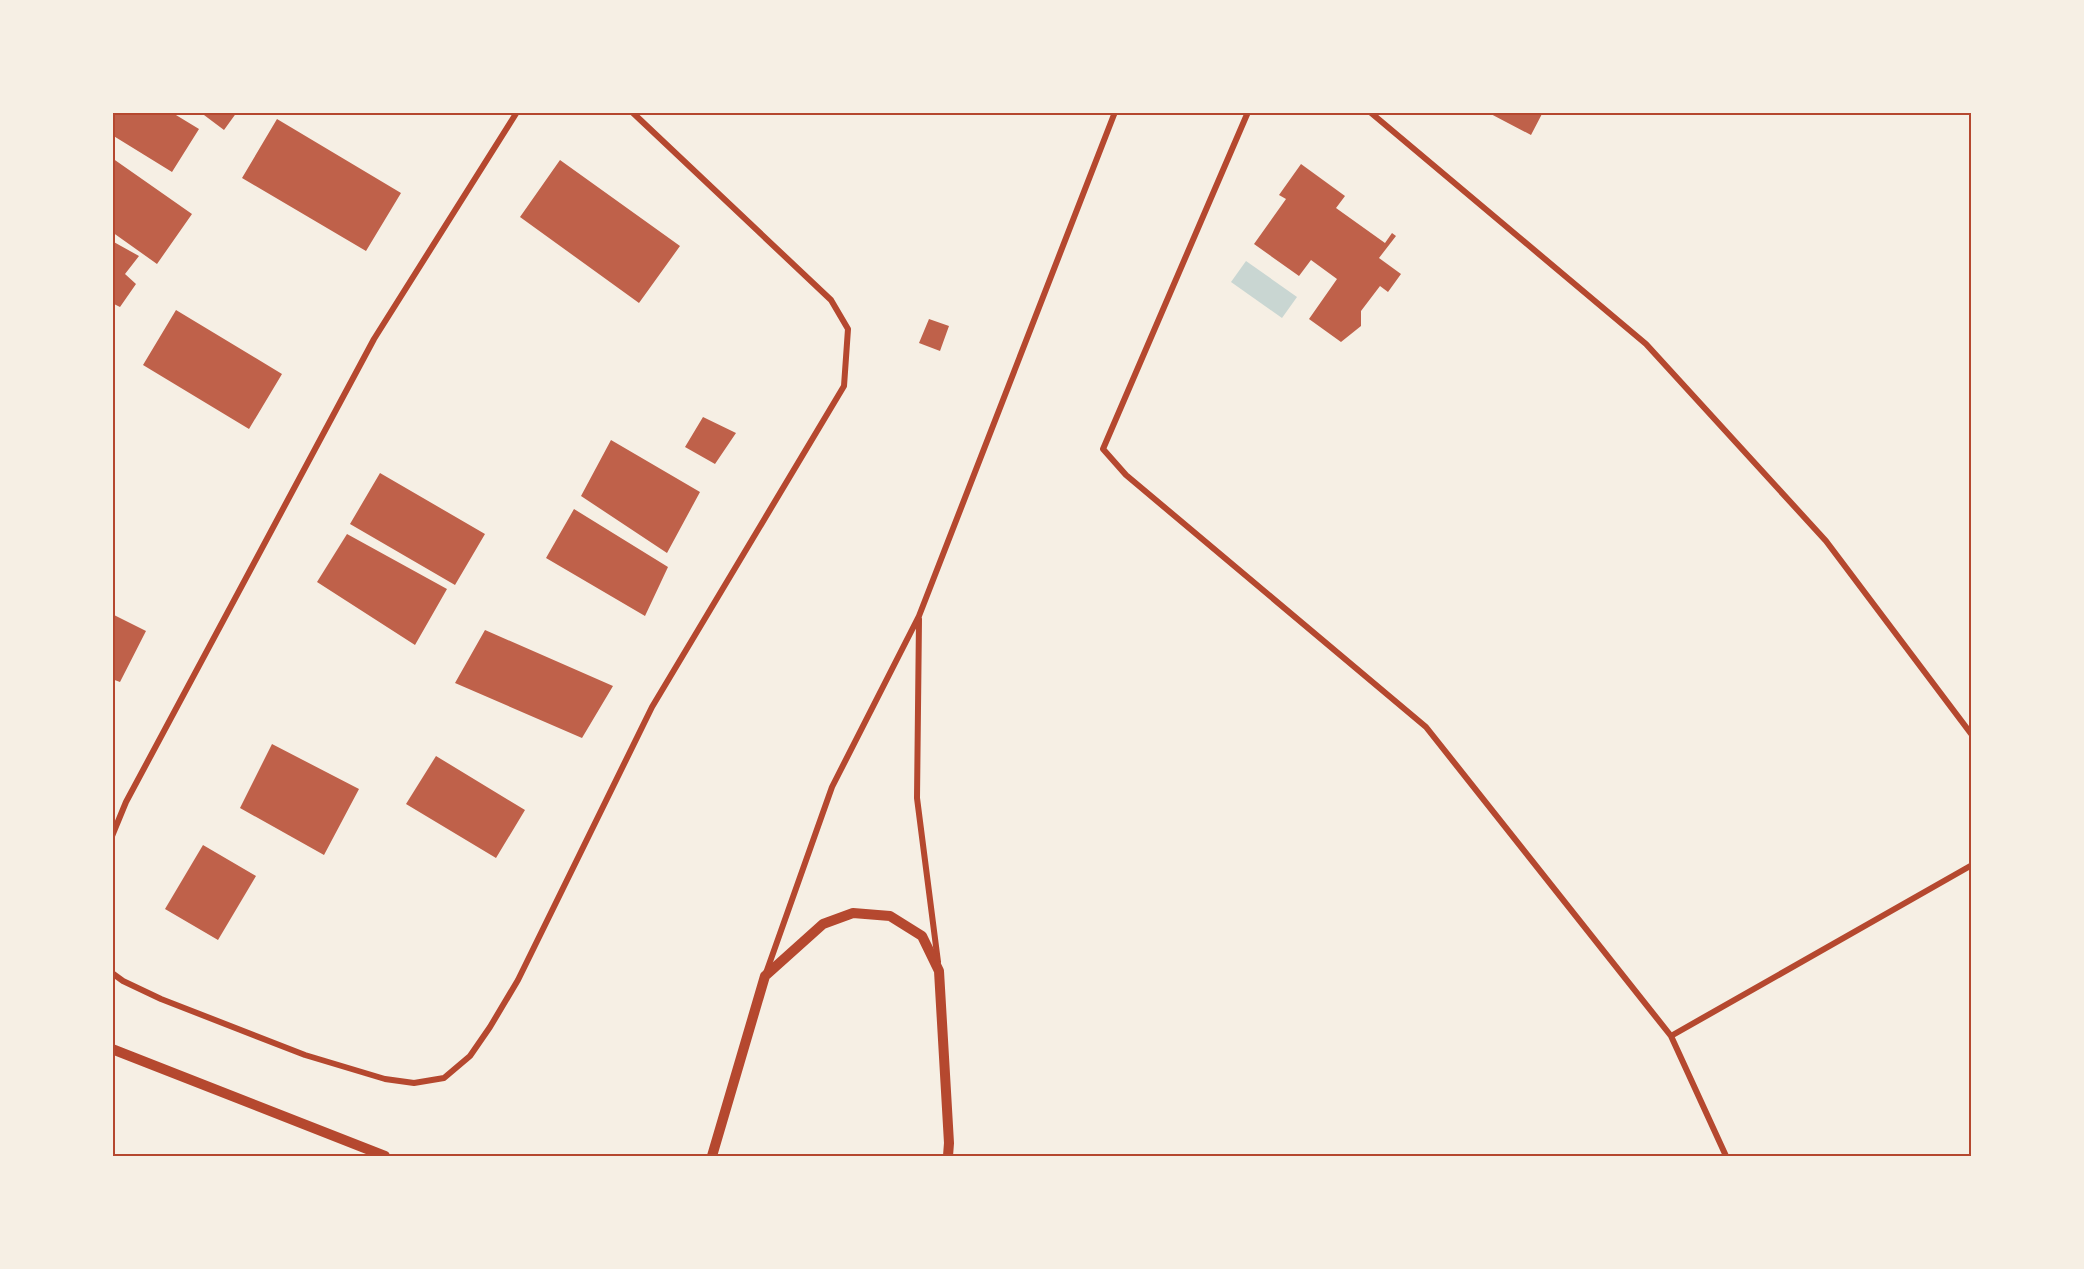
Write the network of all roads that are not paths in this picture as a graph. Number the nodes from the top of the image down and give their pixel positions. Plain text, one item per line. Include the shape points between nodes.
1 (517, 112) edge
2 (632, 112) edge
3 (1115, 112) edge
4 (1248, 112) edge
5 (1370, 112) edge
6 (919, 616) junction
7 (1971, 735) edge
8 (112, 836) edge
9 (1971, 865) edge
10 (939, 971) junction
11 (112, 973) edge
12 (765, 976) junction
13 (1671, 1036) junction
14 (112, 1049) edge
15 (385, 1156) edge
16 (712, 1156) edge
17 (948, 1156) edge
18 (1726, 1156) edge

1 - 8 street via 374,339 126,802
2 - 11 street via 831,300 848,329 844,386 652,707 512,990 470,1056 444,1077 414,1083 385,1079 305,1055 161,999
3 - 6 street
4 - 13 street via 1103,449 1126,475 1426,727
5 - 7 street via 1646,344 1826,541
6 - 10 street via 917,798
6 - 12 street via 832,787
9 - 13 street
10 - 12 street via 922,936 890,916 853,913 823,924
10 - 17 street
12 - 16 street
13 - 18 street
14 - 15 street

